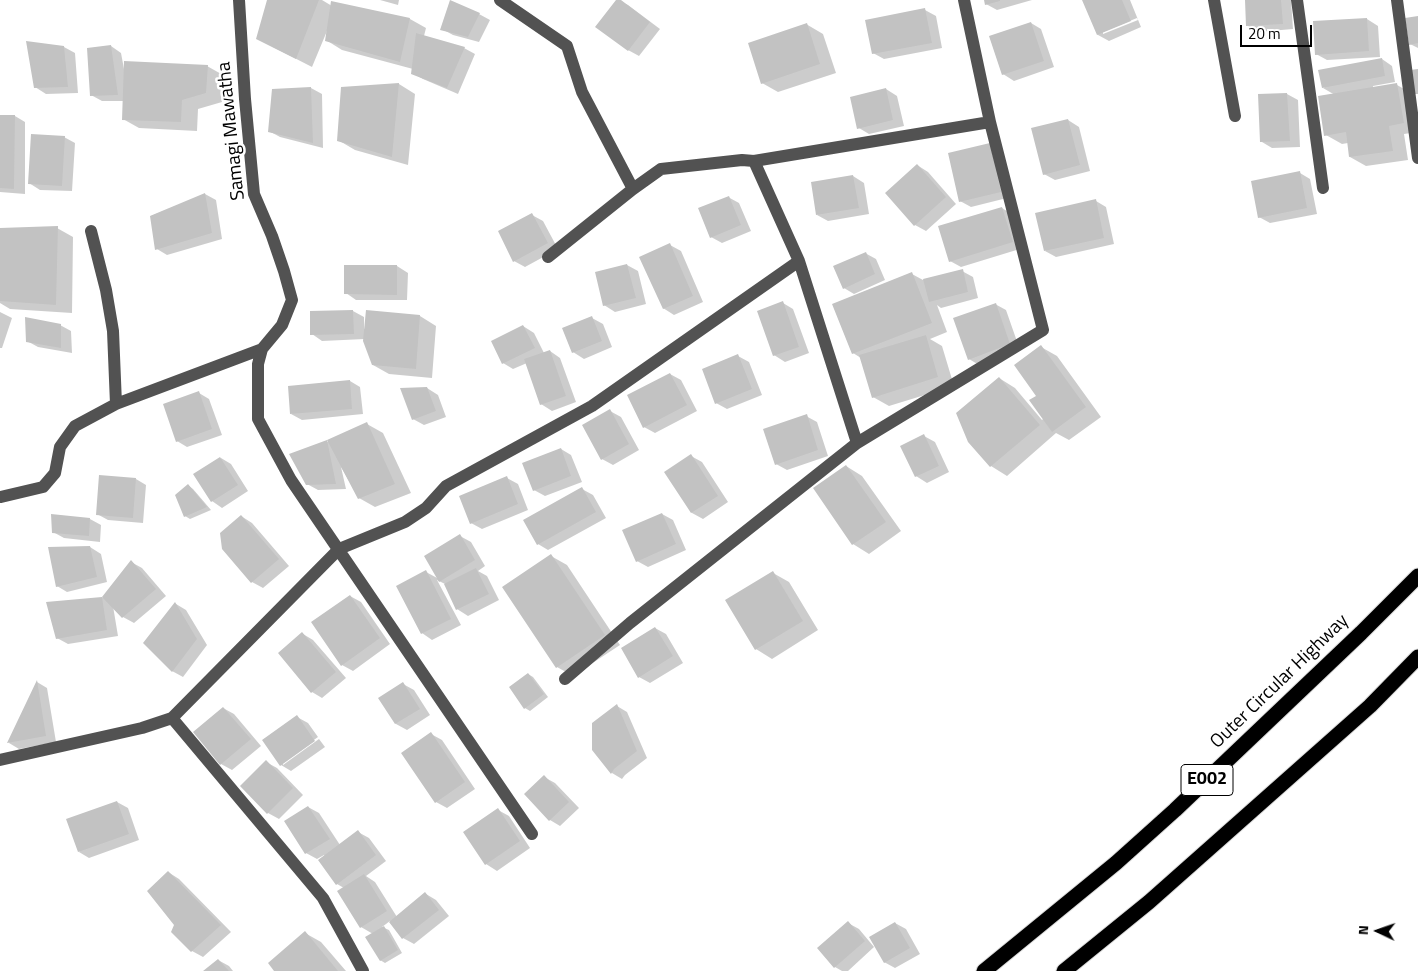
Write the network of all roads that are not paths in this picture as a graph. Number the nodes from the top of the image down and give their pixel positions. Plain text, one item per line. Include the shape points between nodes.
1 (239, 0) edge
2 (500, 0) edge
3 (964, 0) edge
4 (1214, 0) edge
5 (1297, 0) edge
6 (1397, 0) edge
7 (1235, 116) dead end
8 (990, 122) junction
9 (1418, 158) edge
10 (754, 161) junction
11 (1323, 188) dead end
12 (632, 189) junction
13 (91, 231) dead end
14 (548, 256) dead end
15 (799, 261) junction
16 (262, 349) junction
17 (116, 404) junction
18 (857, 443) junction
19 (1, 497) dead end
20 (339, 549) junction
21 (1418, 576) edge
22 (1418, 657) edge
23 (565, 679) dead end
24 (172, 718) junction
25 (0, 760) edge
26 (532, 834) dead end
27 (364, 971) edge
28 (984, 971) edge
29 (1064, 971) edge

1 - 16 street, Samagi Mawatha via 254,194 272,236 292,300 282,325
2 - 12 street via 567,46 582,92
3 - 8 street
4 - 7 street
5 - 11 street
6 - 9 street
8 - 10 street
8 - 18 street via 1043,330
10 - 12 street via 661,169
10 - 15 street
12 - 14 street
13 - 17 street via 113,331
15 - 18 street
15 - 20 street via 592,406 446,486 426,508 405,522
16 - 17 street
16 - 20 street via 258,364 258,419 291,480
17 - 19 street via 75,426 60,447 56,473 44,487
18 - 23 street via 630,623
20 - 24 street
20 - 26 street
21 - 28 highway, Outer Circular Highway / E002 via 1175,810
22 - 29 highway, E002 via 1370,706 1156,896
24 - 25 street via 142,728
24 - 27 street via 323,898

